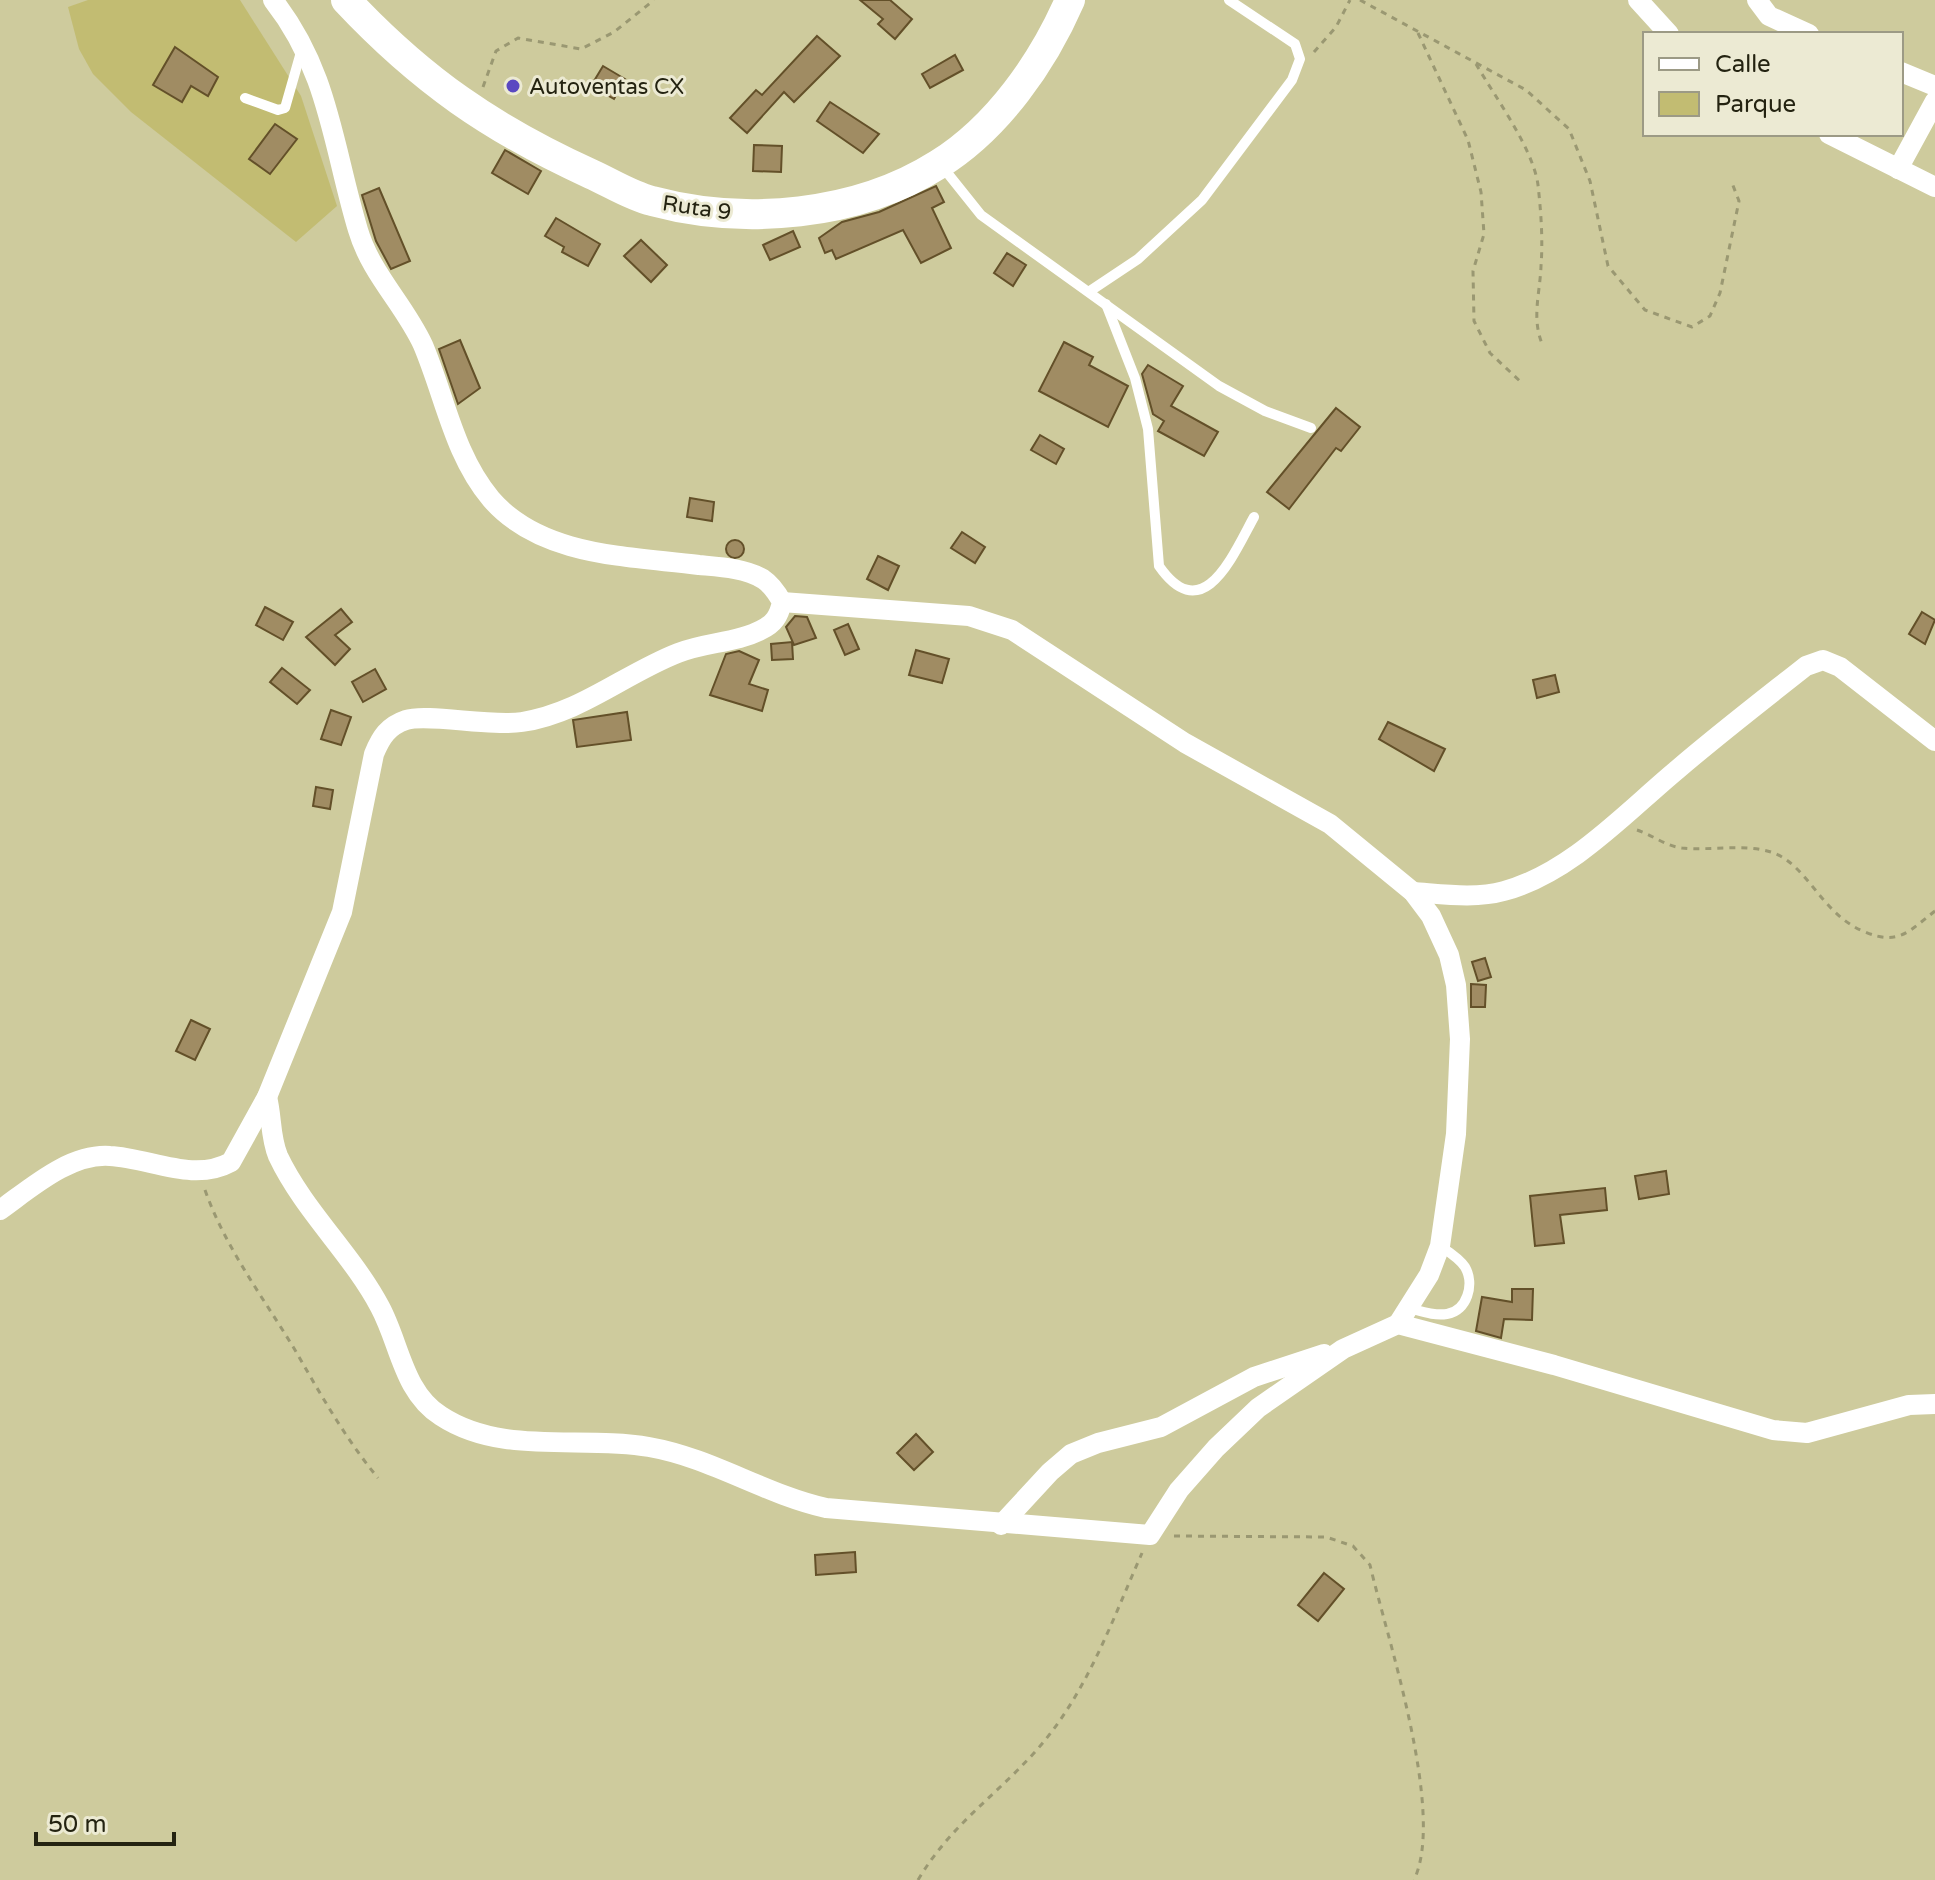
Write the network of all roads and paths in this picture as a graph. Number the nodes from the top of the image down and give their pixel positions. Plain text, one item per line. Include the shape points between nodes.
1 (273, 0) edge
2 (346, 0) edge
3 (654, 0) edge
4 (1070, 0) edge
5 (1229, 0) edge
6 (1350, 0) edge
7 (1360, 0) edge
8 (1638, 0) edge
9 (1757, 0) edge
10 (1667, 32) edge
11 (1805, 32) edge
12 (1418, 33) junction
13 (303, 43) junction
14 (1474, 61) junction
15 (1298, 62) junction
16 (1903, 73) edge
17 (1935, 86) edge
18 (245, 98) dead end
19 (1935, 101) edge
20 (475, 112) junction
21 (1833, 136) edge
22 (940, 163) junction
23 (1898, 169) junction
24 (1732, 183) dead end
25 (1935, 187) edge
26 (1090, 291) junction
27 (1106, 302) junction
28 (1543, 346) dead end
29 (1522, 383) dead end
30 (1311, 428) dead end
31 (1254, 517) dead end
32 (782, 602) junction
33 (1935, 741) edge
34 (1614, 823) junction
35 (1413, 892) junction
36 (1935, 911) edge
37 (267, 1097) junction
38 (199, 1172) junction
39 (0, 1210) edge
40 (1440, 1246) junction
41 (1403, 1316) junction
42 (1343, 1349) junction
43 (1935, 1404) edge
44 (378, 1478) dead end
45 (1001, 1525) junction
46 (1150, 1535) junction
47 (918, 1880) edge
48 (1414, 1880) edge

1 - 13 street
2 - 20 main road, Ruta 9 via 397,52
3 - 20 path via 614,32 581,49 518,38 496,51
4 - 22 main road, Ruta 9 via 1032,70 986,125
5 - 15 lane via 1295,44
6 - 15 path via 1320,48
7 - 12 path
8 - 10 street
9 - 11 street via 1769,16
12 - 14 path
12 - 29 path via 1468,140 1481,192 1484,234 1473,271 1474,321 1490,353
13 - 18 lane via 285,108
13 - 32 street via 315,65 364,246 381,282 416,332 456,440 492,499 513,520 553,541 736,570 763,579
14 - 24 path via 1526,90 1569,129 1590,181 1608,266 1645,310 1692,327 1710,316 1720,293 1739,201
14 - 28 path via 1538,181 1541,268 1536,301
15 - 26 lane via 1292,80 1202,200 1138,259
16 - 17 street
19 - 23 street
20 - 22 main road, Ruta 9 via 532,147 649,200 714,214 779,213 851,202
21 - 23 street
22 - 26 lane via 981,215
23 - 25 street
26 - 27 lane
27 - 30 lane via 1243,401
27 - 31 lane via 1148,429 1159,566 1184,588 1208,587 1229,563
32 - 35 street via 969,616 1012,630 1185,743 1330,824
32 - 37 street via 772,624 759,632 680,652 563,712 497,724 410,718 387,731 374,754 342,912
33 - 34 street via 1840,667 1823,660 1806,666 1720,733
34 - 35 street via 1578,853 1503,892
34 - 36 path via 1682,848 1773,853 1836,917 1889,940
35 - 40 street via 1431,916 1456,985 1456,1134
37 - 38 street via 231,1162
37 - 45 street via 273,1139 284,1167 365,1282 391,1329 408,1381 438,1415 492,1437 608,1443 677,1453 730,1470 786,1499 826,1508
38 - 39 street via 108,1155 76,1162
38 - 44 path via 223,1234 324,1403
40 - 41 street
40 - 41 lane via 1467,1269 1467,1297 1450,1314
41 - 42 street
41 - 43 street via 1773,1430 1807,1433 1865,1414
42 - 45 street via 1254,1377 1161,1427 1071,1454
42 - 46 street via 1258,1408 1216,1448 1179,1490
45 - 46 street
46 - 47 path via 1101,1649 1062,1718 1034,1753 937,1848
46 - 48 path via 1326,1537 1363,1555 1370,1565 1410,1721 1422,1797 1421,1850

